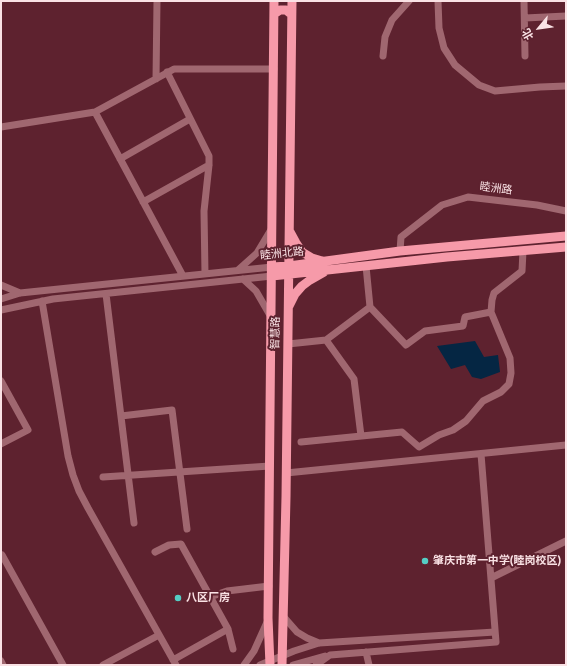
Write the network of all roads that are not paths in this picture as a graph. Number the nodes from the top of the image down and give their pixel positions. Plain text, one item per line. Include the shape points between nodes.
1 (157, 1) edge
2 (274, 1) edge
3 (292, 1) edge
4 (409, 1) edge
5 (438, 1) edge
6 (524, 1) edge
7 (274, 14) junction
8 (292, 14) junction
9 (566, 16) edge
10 (525, 18) junction
11 (384, 56) dead end
12 (525, 56) dead end
13 (274, 69) junction
14 (167, 72) junction
15 (156, 79) junction
16 (566, 86) edge
17 (95, 112) junction
18 (190, 120) junction
19 (1, 127) edge
20 (120, 159) junction
21 (209, 165) junction
22 (143, 202) junction
23 (566, 210) edge
24 (272, 228) junction
25 (289, 229) junction
26 (566, 236) edge
27 (566, 247) edge
28 (400, 251) junction
29 (523, 251) junction
30 (323, 261) junction
31 (366, 266) junction
32 (238, 270) junction
33 (289, 270) junction
34 (327, 270) junction
35 (272, 272) junction
36 (204, 274) junction
37 (183, 276) junction
38 (243, 279) junction
39 (1, 285) edge
40 (20, 293) junction
41 (106, 294) junction
42 (1, 299) edge
43 (42, 301) junction
44 (288, 307) junction
45 (370, 307) junction
46 (1, 310) edge
47 (491, 312) junction
48 (271, 318) junction
49 (326, 340) junction
50 (288, 344) junction
51 (1, 381) edge
52 (121, 416) junction
53 (361, 436) junction
54 (301, 442) dead end
55 (1, 444) edge
56 (566, 445) edge
57 (481, 454) junction
58 (270, 466) junction
59 (180, 472) junction
60 (286, 473) junction
61 (128, 475) junction
62 (103, 477) dead end
63 (270, 497) junction
64 (286, 497) junction
65 (134, 524) dead end
66 (187, 529) dead end
67 (566, 542) edge
68 (156, 552) dead end
69 (2, 555) dead end
70 (491, 578) junction
71 (269, 586) junction
72 (210, 597) junction
73 (283, 616) junction
74 (268, 618) junction
75 (228, 629) junction
76 (495, 632) junction
77 (159, 635) junction
78 (319, 643) junction
79 (232, 649) dead end
80 (366, 652) junction
81 (282, 655) junction
82 (330, 655) junction
83 (1, 661) edge
84 (174, 662) edge
85 (270, 663) edge
86 (3, 665) edge
87 (63, 665) edge
88 (103, 665) edge
89 (244, 665) edge
90 (260, 665) edge
91 (282, 665) edge
92 (293, 665) edge
93 (316, 665) edge
94 (369, 665) edge

1 - 15 street
2 - 7 main road, 智慧路
3 - 8 main road, 智慧路
4 - 11 street via 392,20 385,37
5 - 16 street via 439,28 444,48 455,65 479,85 495,91
6 - 10 street
7 - 8 main road via 286,10
7 - 13 main road, 智慧路
8 - 25 main road, 智慧路
9 - 10 street
10 - 12 street
13 - 14 street via 174,69
13 - 24 main road, 智慧路
14 - 15 street
14 - 18 street
15 - 17 street
17 - 19 street
17 - 20 street
18 - 20 street
18 - 21 street via 209,156
20 - 22 street
21 - 22 street
21 - 36 street via 204,211
22 - 37 street
23 - 28 street, 睦洲路 via 468,197 442,205 401,237
24 - 32 street via 257,253
24 - 35 main road, 智慧路
25 - 30 main road via 302,252
25 - 33 main road, 智慧路
26 - 28 main road, 睦洲北路
27 - 29 main road, 睦洲北路
28 - 30 main road, 睦洲北路
29 - 31 main road, 睦洲北路
29 - 47 street via 522,271 494,293
30 - 33 main road, 睦洲北路
31 - 34 main road, 睦洲北路
31 - 45 street
32 - 35 street, 睦洲北路
32 - 36 street, 睦洲北路
33 - 34 main road, 睦洲北路
33 - 35 main road, 睦洲北路
33 - 44 main road, 智慧路
34 - 44 main road via 302,286
35 - 38 street, 睦洲北路
35 - 48 main road, 智慧路
36 - 37 street, 睦洲北路
37 - 40 street, 睦洲北路
38 - 41 street, 睦洲北路
38 - 48 street via 256,291
39 - 40 street
40 - 42 street, 睦洲北路
41 - 43 street, 睦洲北路
41 - 52 street
43 - 46 street, 睦洲北路
43 - 77 street via 73,475 88,508
44 - 50 main road, 智慧路
45 - 47 street via 406,345 426,331 463,326 465,318
45 - 49 street
47 - 53 street via 510,358 509,384 501,392 483,401 466,421 453,430 419,447 402,432
48 - 58 main road, 智慧路
49 - 50 street
49 - 53 street via 354,379
50 - 60 main road, 智慧路
51 - 55 street via 28,430
52 - 59 street via 172,410
52 - 61 street
53 - 54 street
56 - 57 street
57 - 60 street
57 - 70 street
58 - 59 street
58 - 63 main road, 智慧路
59 - 61 street
59 - 66 street
60 - 64 main road, 智慧路
61 - 62 street
61 - 65 street
63 - 64 main road via 282,494
63 - 71 main road, 智慧路
64 - 73 main road, 智慧路
67 - 70 street
68 - 72 street via 169,544 181,544
69 - 87 street
70 - 76 street
71 - 72 street via 227,591
71 - 74 main road, 智慧路
72 - 75 street
73 - 78 street via 297,632
73 - 81 main road, 智慧路
74 - 85 main road, 智慧路
74 - 89 street via 254,651
75 - 79 street
75 - 84 street
76 - 78 street
76 - 80 street via 496,642
77 - 84 street
77 - 88 street
78 - 81 street
80 - 82 street
80 - 94 street
81 - 85 street
81 - 91 main road, 智慧路
82 - 92 street
82 - 93 street
83 - 86 street
85 - 90 street

